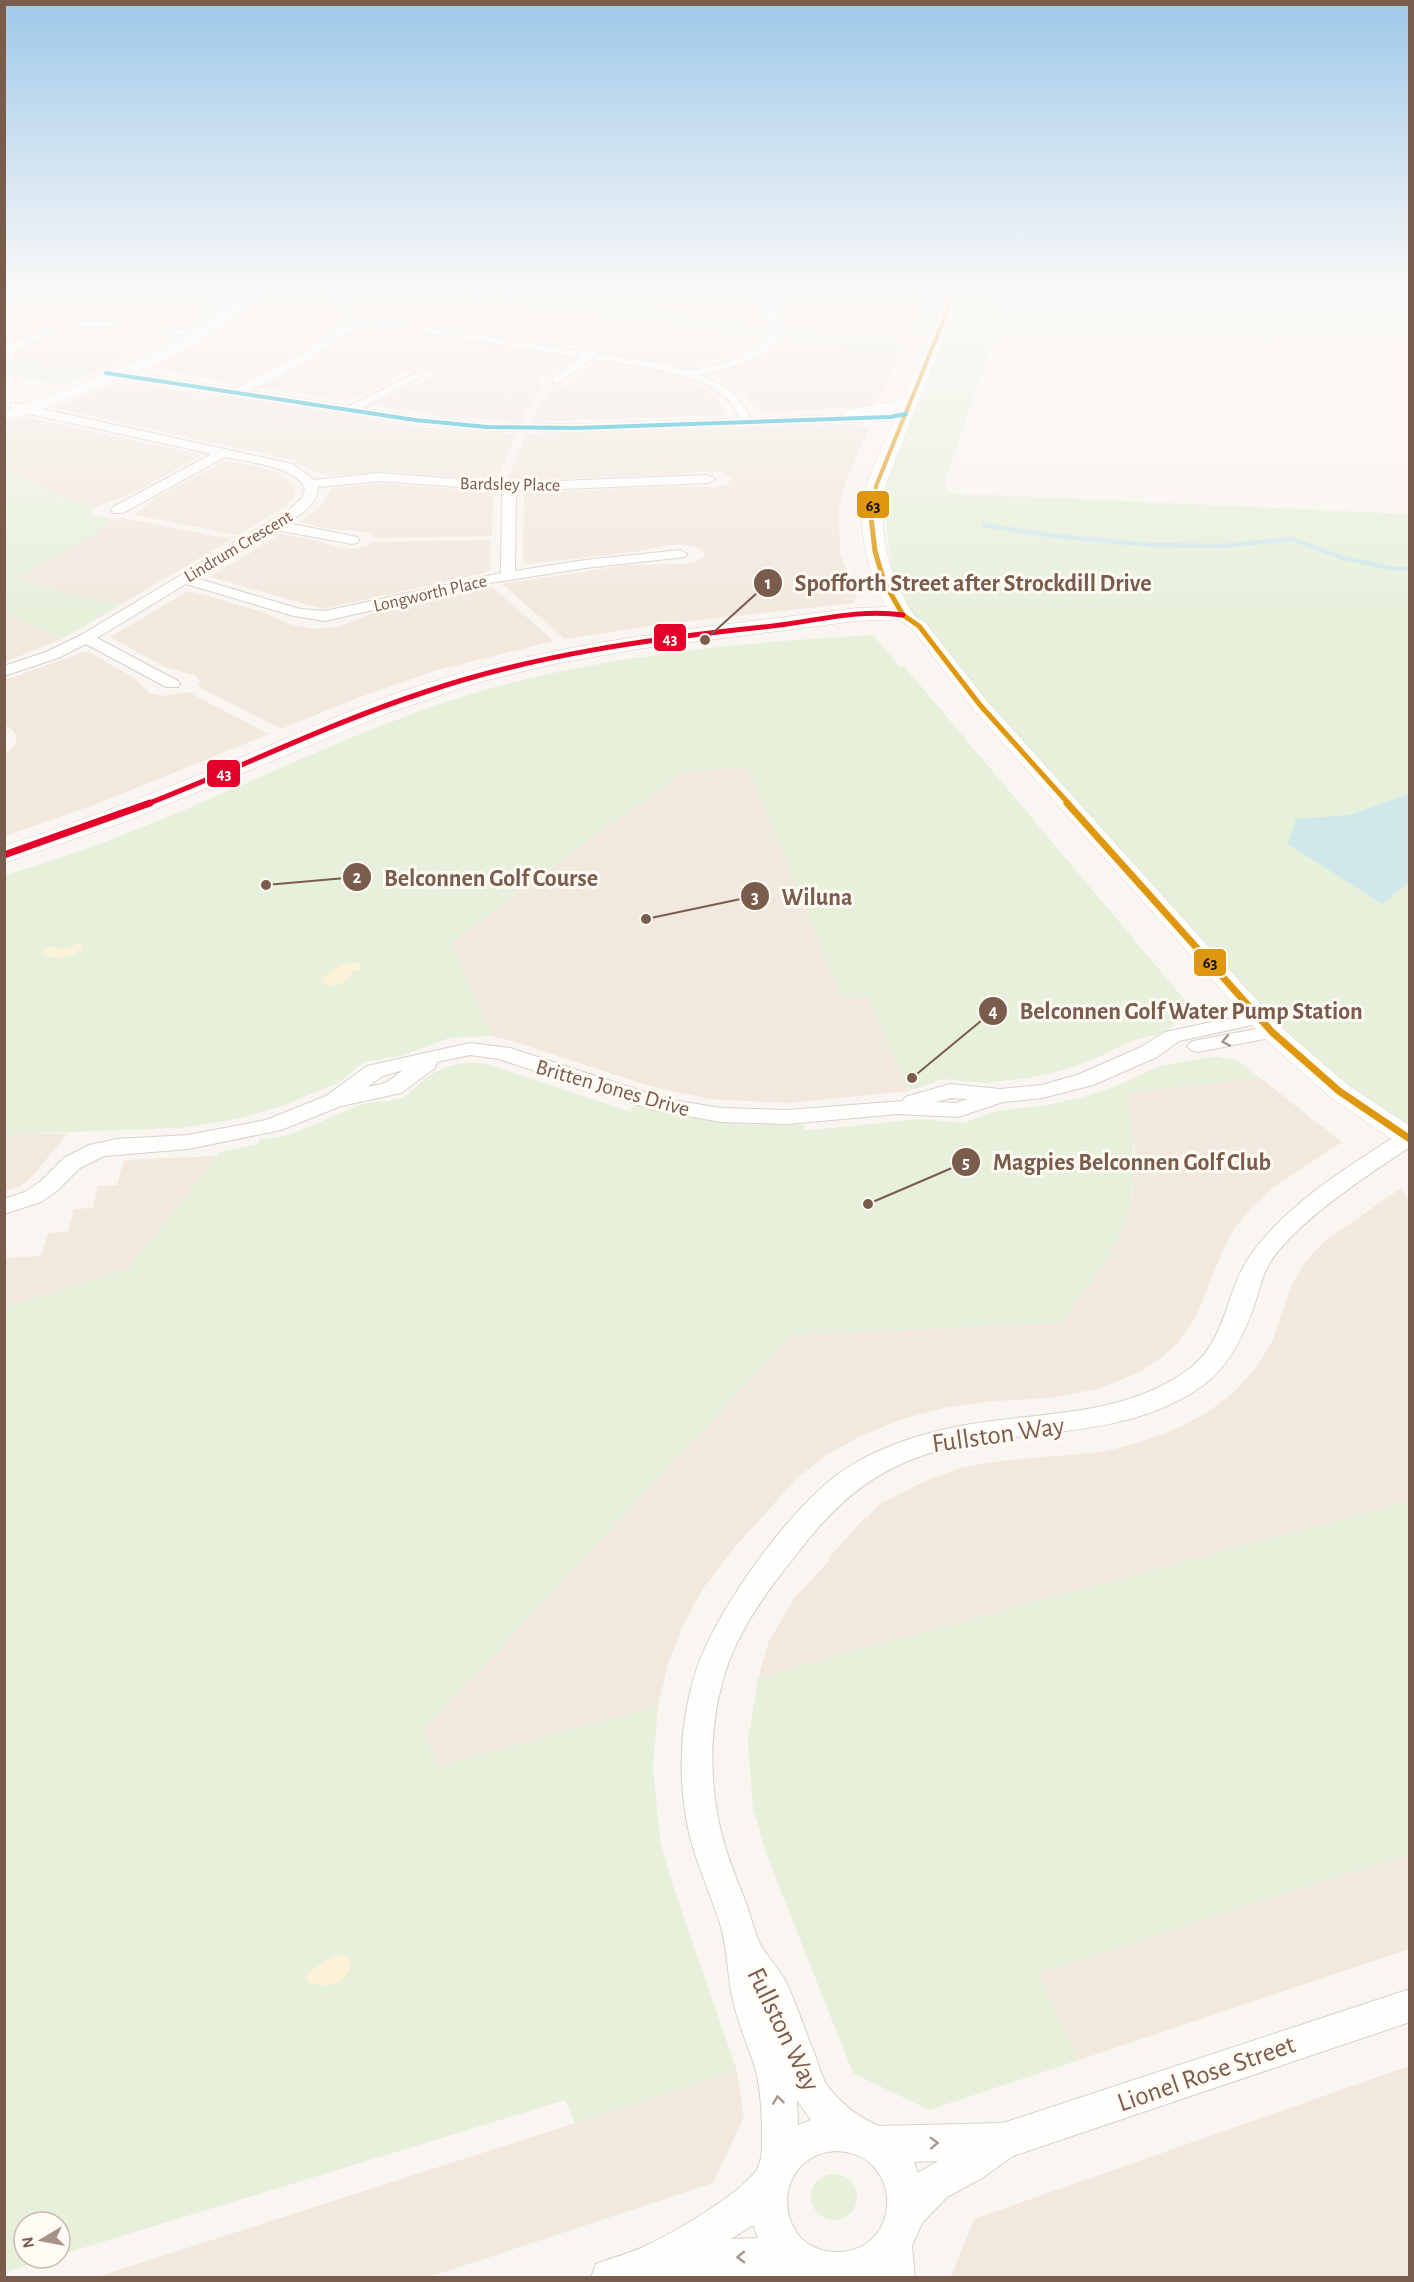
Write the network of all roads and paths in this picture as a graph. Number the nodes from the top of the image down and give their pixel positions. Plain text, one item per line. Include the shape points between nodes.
1 (29, 403) edge
2 (45, 403) edge
3 (314, 403) edge
4 (360, 403) edge
5 (737, 403) edge
6 (911, 403) edge
7 (909, 408) junction
8 (349, 409) junction
9 (31, 410) junction
10 (8, 411) edge
11 (852, 416) junction
12 (746, 420) junction
13 (899, 431) junction
14 (225, 452) junction
15 (708, 479) dead end
16 (311, 484) junction
17 (509, 487) junction
18 (118, 510) dead end
19 (274, 525) junction
20 (352, 540) dead end
21 (680, 554) dead end
22 (508, 576) junction
23 (183, 579) junction
24 (903, 615) junction
25 (86, 638) junction
26 (4, 671) edge
27 (172, 684) dead end
28 (4, 855) edge
29 (1266, 1025) junction
30 (1409, 1139) edge
31 (4, 1207) edge
32 (743, 1947) junction
33 (1410, 2005) edge
34 (865, 2140) junction
35 (1003, 2141) junction
36 (775, 2172) junction
37 (898, 2245) edge
38 (655, 2262) junction
39 (820, 2269) edge
40 (610, 2277) edge

1 - 10 street
2 - 9 street
3 - 8 street
4 - 8 street
5 - 12 street
6 - 7 main road
7 - 11 main road
7 - 13 main road
8 - 12 street via 451,424 524,428
9 - 10 street
9 - 14 street, Lindrum Crescent
11 - 12 street
11 - 13 main road
13 - 24 main road via 876,486 872,525 884,582
14 - 16 street, Lindrum Crescent via 288,467
14 - 18 street
15 - 17 street, Bardsley Place
16 - 17 street, Bardsley Place via 379,477
16 - 19 street, Lindrum Crescent via 307,503
17 - 22 street
19 - 20 street
19 - 23 street, Lindrum Crescent
21 - 22 street, Longworth Place
22 - 23 street, Longworth Place via 336,615 312,616
23 - 25 street, Lindrum Crescent
24 - 28 main road via 888,620 793,625 616,644 519,664 379,708 104,822
24 - 29 street via 904,624 916,640 960,681
25 - 26 street, Lindrum Crescent via 52,655
25 - 27 street
29 - 30 street via 1339,1091
29 - 31 street, Britten Jones Drive via 1180,1049 1149,1052 1085,1080 1000,1096 958,1110 898,1107 787,1117 721,1115 644,1100 489,1050 470,1049 438,1055 393,1088 334,1101 293,1118 231,1135 97,1150 72,1163 33,1197
30 - 32 street, Fullston Way via 1311,1208 1269,1248 1256,1265 1229,1337 1196,1378 1139,1407 1102,1417 947,1437 920,1445 855,1475 796,1536 746,1600 721,1646 706,1687 701,1720 698,1789 707,1842
32 - 34 street, Fullston Way via 772,1990 812,2094 835,2120
36 -> 32 street, Fullston Way via 780,2116 774,2075 749,1997
33 - 35 street, Lionel Rose Street
34 -> 35 street, Lionel Rose Street
34 - 36 street via 837,2131 805,2137 792,2146
34 - 37 street via 889,2159 899,2175 904,2194
35 - 37 street, Lionel Rose Street via 934,2184
36 - 38 street via 736,2215
36 - 39 street via 769,2206 774,2226 784,2244
37 - 39 street via 865,2268 847,2272
39 -> 38 street via 750,2257
38 - 40 street

